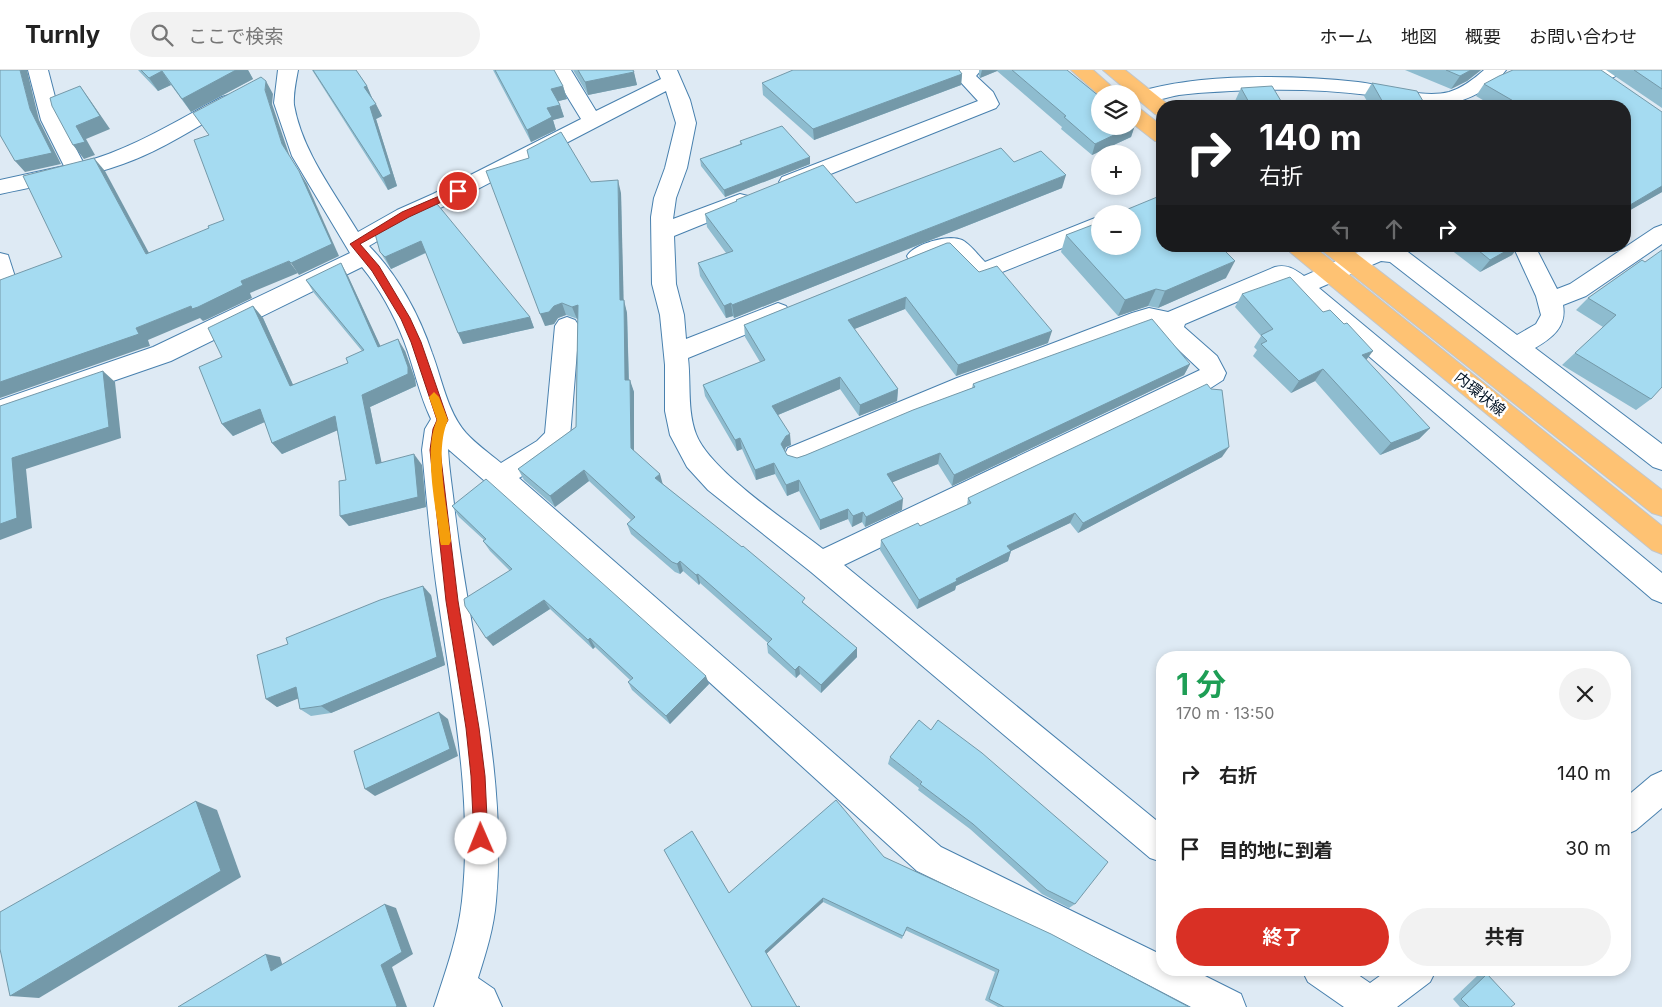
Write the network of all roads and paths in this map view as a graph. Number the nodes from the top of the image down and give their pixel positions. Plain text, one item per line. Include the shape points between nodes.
1 (38, 70) edge
2 (561, 70) edge
3 (971, 70) edge
4 (1081, 70) edge
5 (1113, 70) edge
6 (1496, 70) edge
7 (282, 73) edge
8 (670, 76) edge
9 (1099, 85) edge
10 (247, 91) edge
11 (1146, 96) junction
12 (1438, 100) edge
13 (1455, 100) edge
14 (1156, 105) edge
15 (1141, 119) edge
16 (592, 121) junction
17 (1156, 131) edge
18 (77, 170) junction
19 (0, 187) edge
20 (1091, 228) edge
21 (662, 232) junction
22 (1662, 233) edge
23 (360, 250) junction
24 (1305, 252) edge
25 (1339, 252) edge
26 (1527, 252) edge
27 (0, 261) edge
28 (1353, 263) junction
29 (897, 264) edge
30 (1331, 273) junction
31 (5, 283) edge
32 (1302, 286) junction
33 (1550, 301) junction
34 (796, 305) edge
35 (1172, 325) junction
36 (567, 326) dead end
37 (1516, 346) junction
38 (676, 354) junction
39 (0, 410) edge
40 (442, 420) junction
41 (797, 456) edge
42 (1662, 459) edge
43 (498, 478) junction
44 (1662, 505) edge
45 (1662, 542) edge
46 (821, 563) junction
47 (1662, 590) edge
48 (1662, 787) edge
49 (1631, 814) edge
50 (1156, 841) edge
51 (1156, 970) edge
52 (1168, 976) edge
53 (1328, 976) edge
54 (1410, 976) edge
55 (465, 1000) edge
56 (1371, 1006) edge
57 (1228, 1007) edge

1 - 18 street via 51,120
2 - 16 street
3 - 21 street via 965,76 986,96 989,104
4 - 9 main road
5 - 11 main road
6 - 13 street
7 - 23 street via 284,103 302,156
8 - 16 street via 658,87
8 - 21 street via 686,123 676,168 665,198
10 - 18 street via 144,146
11 - 12 street via 1177,89 1286,83 1370,89
11 - 14 main road
15 - 17 main road
16 - 23 street via 441,199 405,214
18 - 19 street
20 - 29 street via 982,272 955,246 943,246
21 - 38 street via 664,284 672,315
22 - 33 street via 1578,290
23 - 39 street via 246,315 171,350
23 - 40 street via 394,298 416,342
24 - 30 main road, 内環状線
25 - 28 main road, 内環状線
26 - 33 street
27 - 31 street
28 - 30 street
28 - 37 street via 1379,253 1396,255
28 - 44 main road, 内環状線
30 - 32 street
30 - 45 main road, 内環状線
32 - 35 street via 1284,273 1174,320
32 - 47 street
33 - 37 street via 1554,313 1552,320 1545,329
34 - 38 street
35 - 41 street via 1160,318 1149,316 1140,319 966,385
35 - 46 street via 1172,329 1208,363 1214,373
36 - 43 street via 558,436 546,448
37 - 42 street
38 - 46 street via 678,411 683,435 696,459 717,482
40 - 43 street via 457,441
40 - 55 street via 435,450 452,601 472,728 481,822 478,902 470,943
43 - 51 street via 929,859
46 - 50 street
48 - 49 street
52 - 57 street
53 - 56 street
54 - 56 street

